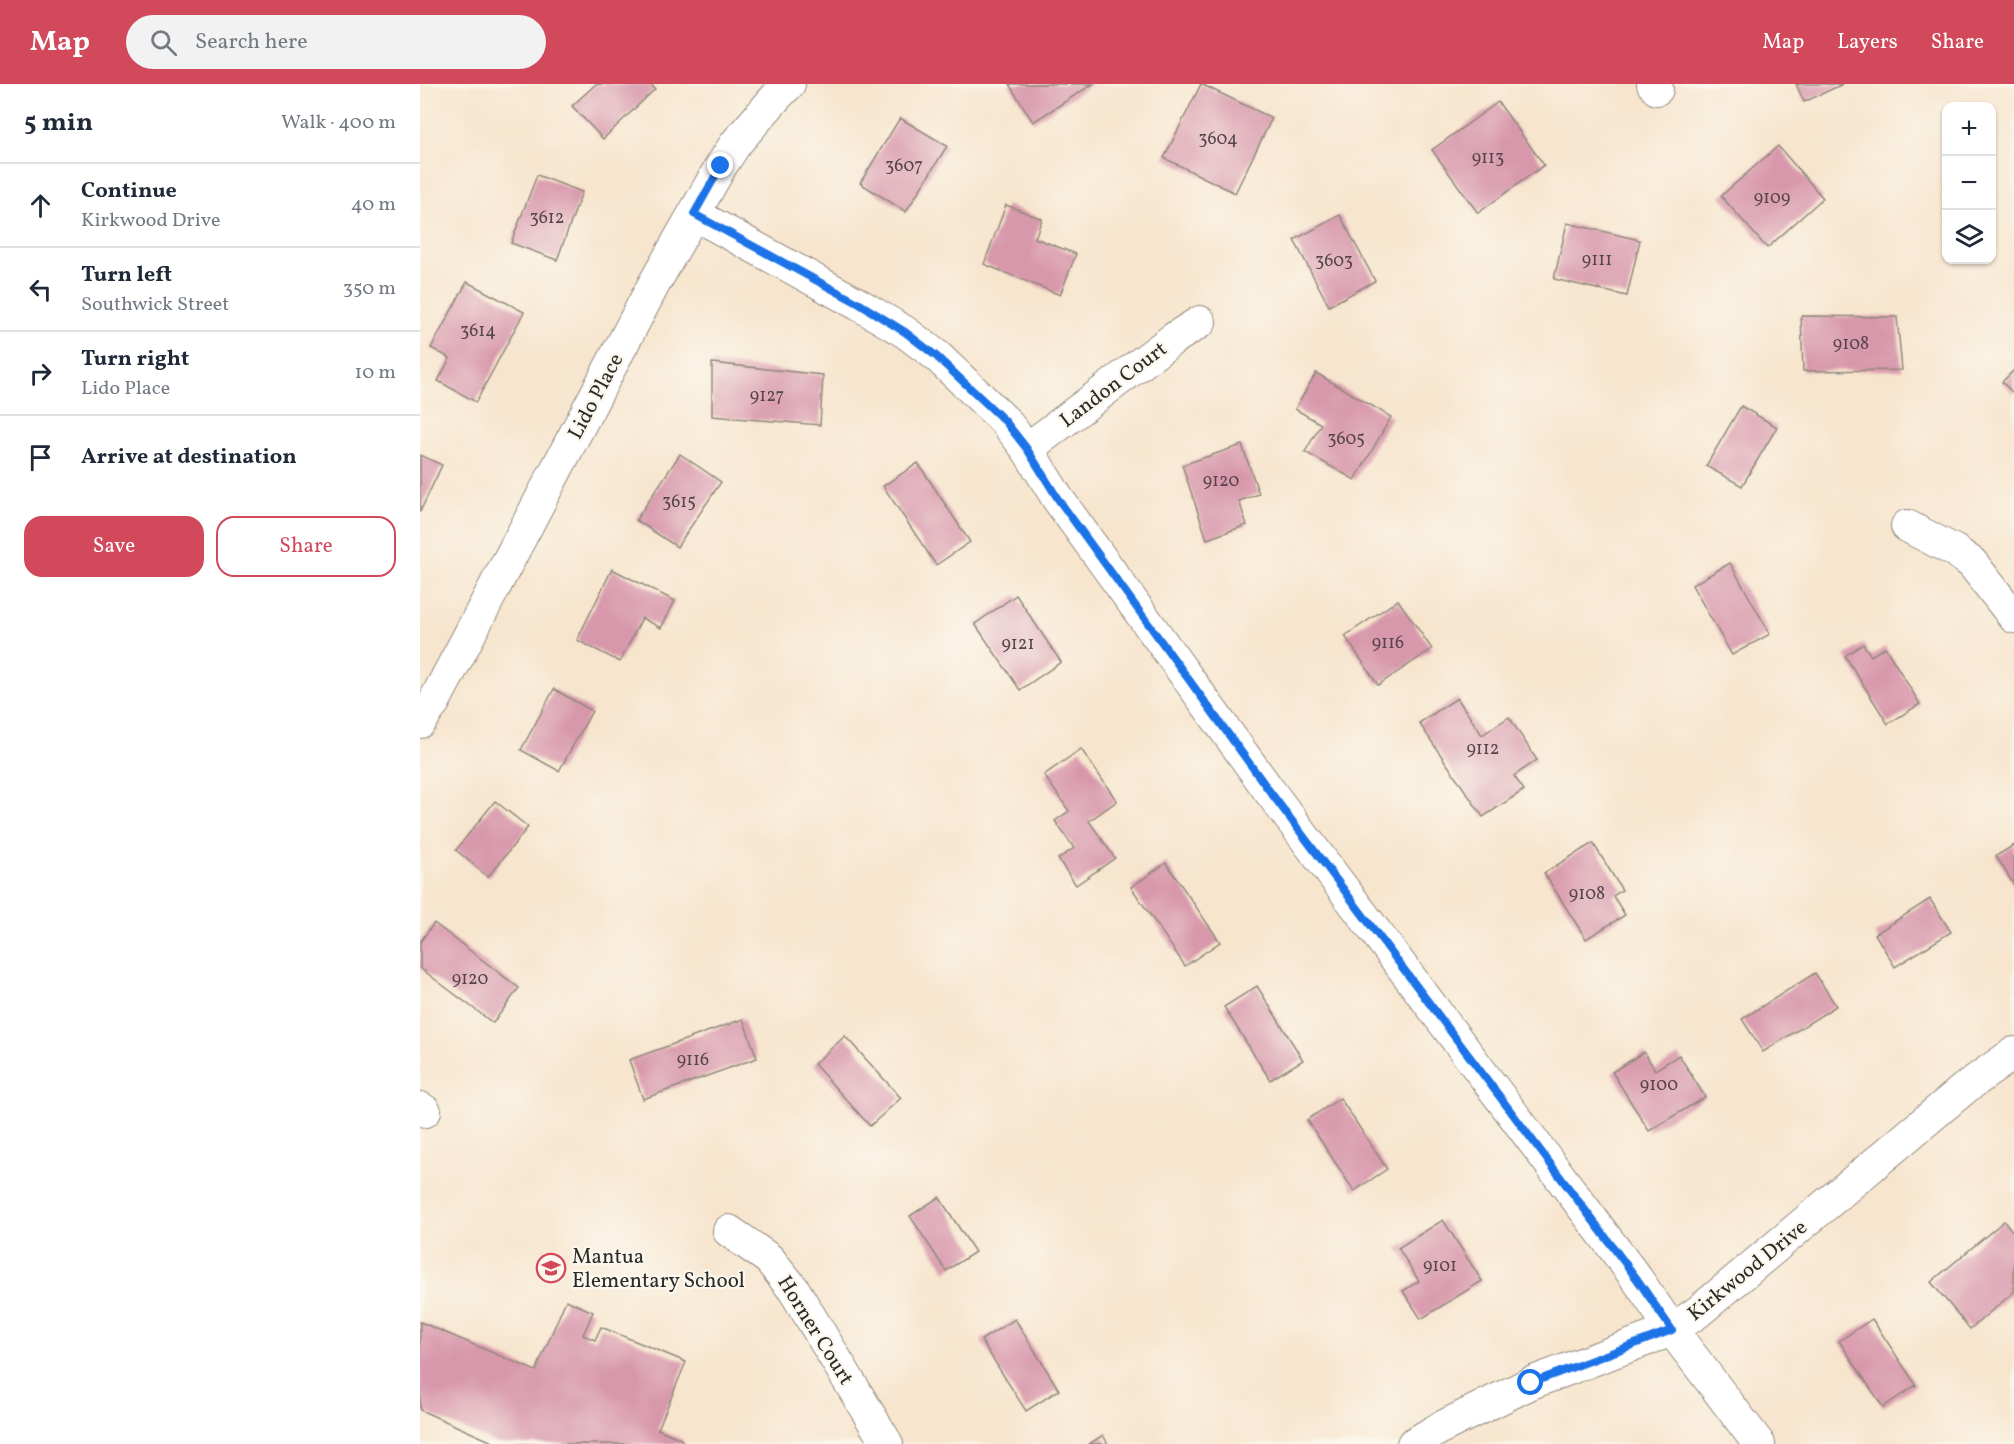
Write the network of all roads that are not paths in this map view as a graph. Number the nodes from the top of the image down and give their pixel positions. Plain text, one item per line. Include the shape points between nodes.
1 (789, 84) edge
2 (694, 214) junction
3 (1200, 322) dead end
4 (1027, 449) junction
5 (1907, 526) dead end
6 (2014, 617) edge
7 (420, 722) edge
8 (2014, 1053) edge
9 (729, 1231) dead end
10 (1672, 1330) junction
11 (887, 1444) edge
12 (1413, 1444) edge
13 (1759, 1444) edge

1 - 2 street, Lido Place via 736,143
2 - 4 street via 905,332 996,413
2 - 7 street, Lido Place
3 - 4 street, Landon Court
4 - 10 street via 1058,499 1268,789
5 - 6 street via 1972,563
8 - 10 street, Kirkwood Drive via 1965,1088
9 - 11 street, Horner Court via 769,1259 794,1290
10 - 12 street, Kirkwood Drive via 1531,1383
10 - 13 street

